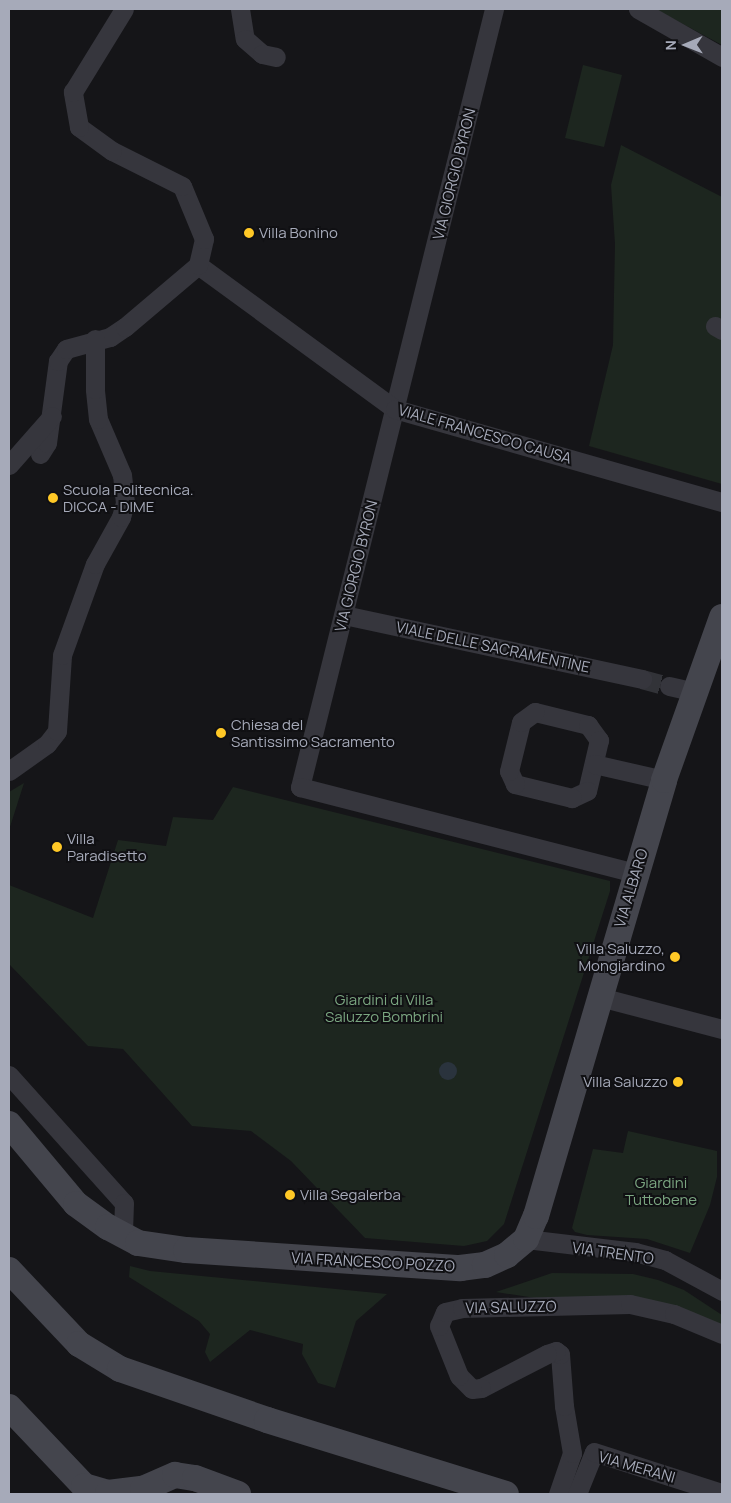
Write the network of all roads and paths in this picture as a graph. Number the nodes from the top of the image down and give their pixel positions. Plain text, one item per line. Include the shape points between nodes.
1 (124, 9) edge
2 (240, 9) edge
3 (494, 9) edge
4 (638, 9) edge
5 (276, 57) dead end
6 (722, 57) edge
7 (198, 265) junction
8 (95, 339) junction
9 (395, 409) junction
10 (52, 415) junction
11 (40, 454) dead end
12 (9, 465) edge
13 (722, 502) edge
14 (344, 615) junction
15 (722, 617) edge
16 (715, 653) edge
17 (642, 679) tunnel mouth
18 (669, 686) tunnel mouth
19 (694, 692) junction
20 (594, 764) junction
21 (9, 771) edge
22 (664, 780) junction
23 (636, 873) junction
24 (600, 997) junction
25 (722, 1029) edge
26 (9, 1075) edge
27 (9, 1124) edge
28 (123, 1237) junction
29 (526, 1239) junction
30 (9, 1270) edge
31 (722, 1292) edge
32 (722, 1334) edge
33 (9, 1407) edge
34 (464, 1487) edge
35 (95, 1491) edge
36 (141, 1491) edge
37 (722, 1493) edge
38 (238, 1494) edge
39 (506, 1494) edge
40 (558, 1494) edge
41 (577, 1494) edge

1 - 7 street via 73,92 79,127 112,151 182,186 204,239
2 - 5 street via 245,39 262,54
3 - 9 street, VIA GIORGIO BYRON
4 - 6 street
7 - 8 street via 125,327 110,337
7 - 9 street, VIALE FRANCESCO CAUSA
8 - 10 street via 66,349 58,361
8 - 21 street via 94,389 98,419 122,475 125,503 121,517 95,564 62,655 57,731 47,744
9 - 13 street, VIALE FRANCESCO CAUSA
9 - 14 street, VIA GIORGIO BYRON
10 - 11 street via 47,443
10 - 12 street
14 - 17 street, VIALE DELLE SACRAMENTINE
14 - 23 street, VIA GIORGIO BYRON via 300,787
15 - 16 main road, VIA ALBARO
16 - 19 main road, VIA ALBARO
18 - 19 street
19 - 22 main road, VIA ALBARO
20 - 20 street via 587,791 572,798 515,784 509,771 521,722 534,712 588,725 599,740
20 - 22 street
22 - 23 main road, VIA ALBARO
23 - 24 main road, VIA ALBARO
24 - 25 street
24 - 29 main road, VIA FRANCESCO POZZO via 536,1216
26 - 28 street via 124,1202
27 - 28 main road, VIA FRANCESCO POZZO via 76,1204
28 - 29 main road, VIA FRANCESCO POZZO via 154,1247 186,1250 460,1268 484,1265 507,1255
29 - 31 street, VIA TRENTO via 635,1252 665,1260
30 - 34 main road via 79,1344 120,1369
32 - 40 street, VIA SALUZZO via 674,1314 630,1304 455,1308 445,1312 440,1321 459,1376 472,1389 481,1388 556,1351 563,1359 564,1406 572,1453
33 - 35 main road
34 - 39 main road
35 - 36 main road
36 - 38 main road via 174,1475 195,1478
37 - 41 street, VIA MERANI via 594,1452

